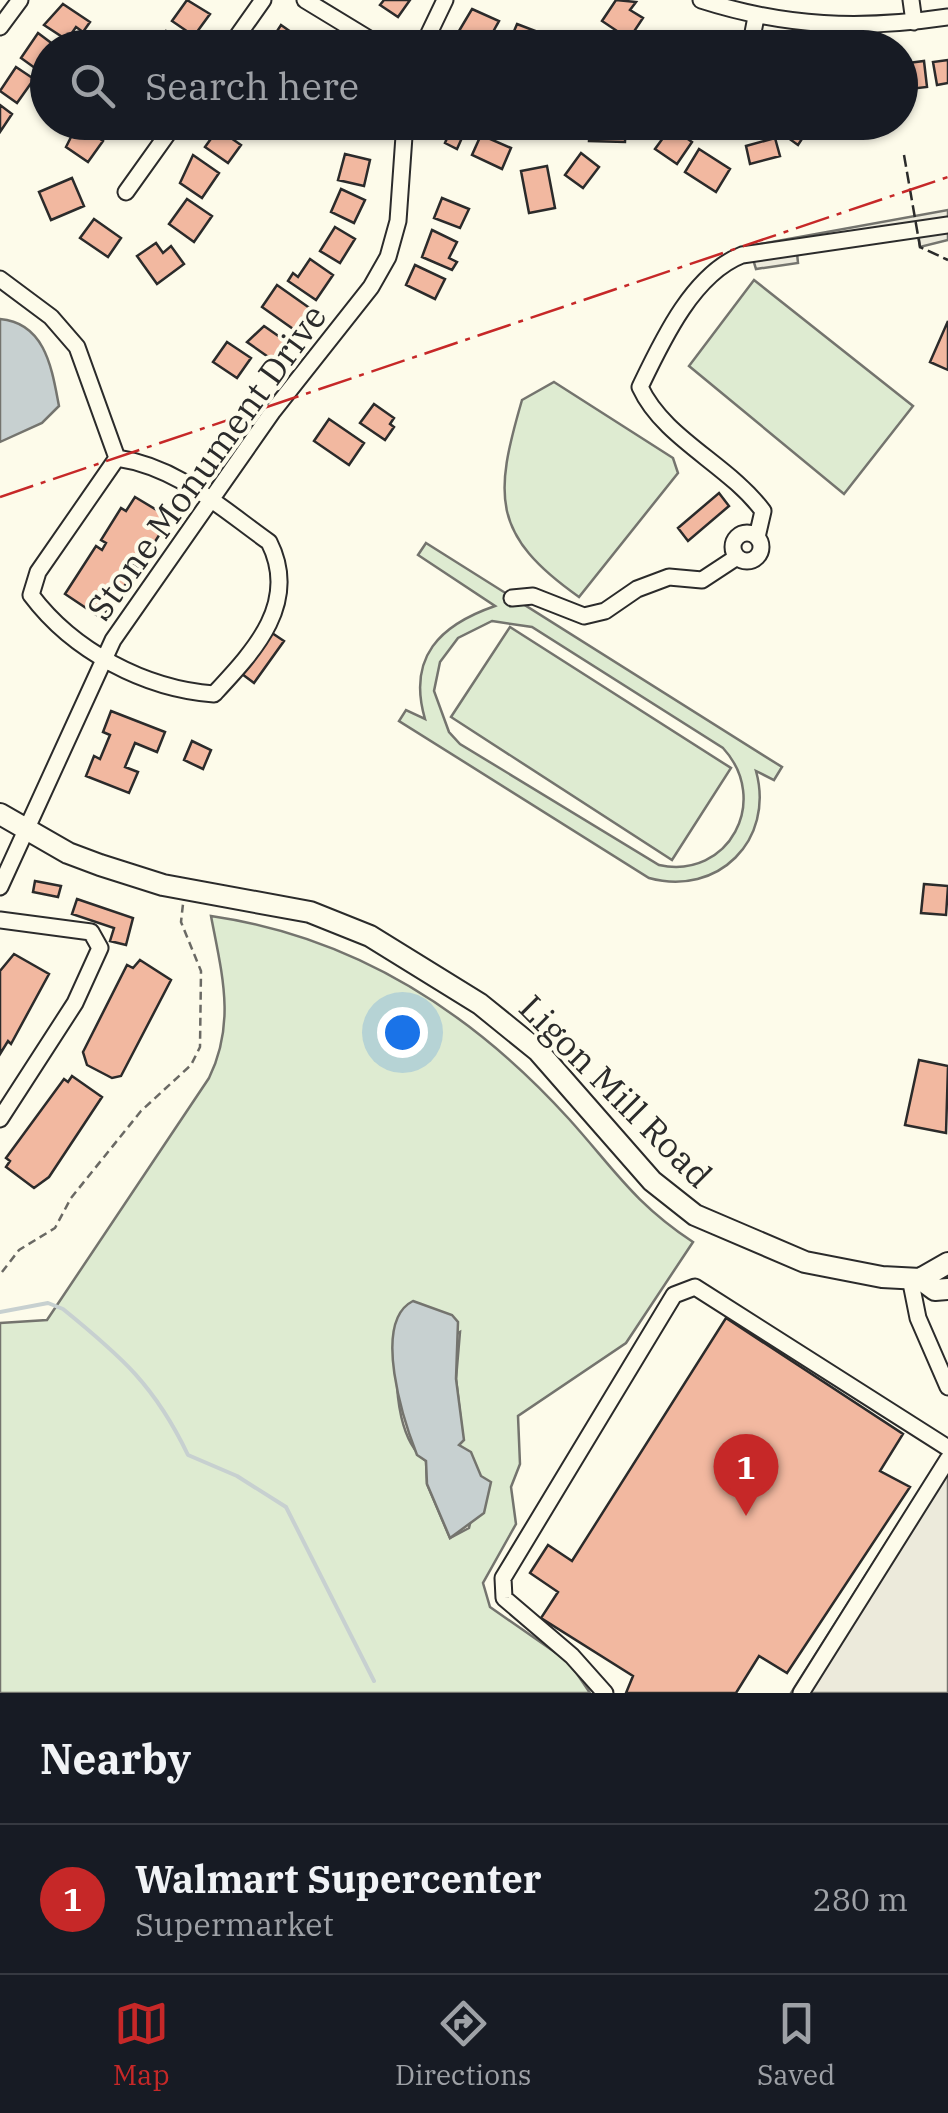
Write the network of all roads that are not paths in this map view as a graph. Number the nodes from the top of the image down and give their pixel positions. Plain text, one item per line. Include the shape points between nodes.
1 (20, 0) edge
2 (263, 0) edge
3 (305, 0) edge
4 (445, 0) edge
5 (701, 0) edge
6 (911, 0) edge
7 (756, 18) junction
8 (948, 18) edge
9 (914, 22) junction
10 (0, 27) edge
11 (242, 30) edge
12 (354, 30) edge
13 (431, 30) edge
14 (754, 30) edge
15 (163, 140) edge
16 (404, 140) edge
17 (126, 192) dead end
18 (948, 225) edge
19 (0, 278) edge
20 (117, 458) junction
21 (210, 501) junction
22 (512, 598) dead end
23 (104, 657) junction
24 (0, 814) edge
25 (26, 831) junction
26 (0, 886) edge
27 (0, 920) edge
28 (0, 1119) edge
29 (948, 1263) edge
30 (916, 1278) junction
31 (948, 1289) edge
32 (948, 1387) edge
33 (948, 1448) edge
34 (948, 1458) edge
35 (605, 1693) edge
36 (800, 1693) edge

1 - 10 street
2 - 11 street
3 - 12 street
4 - 13 street
5 - 7 street
6 - 9 street
7 - 9 street via 870,28
7 - 14 street
8 - 9 street
15 - 17 street
16 - 21 street, Stone Monument Drive via 398,221 388,257
18 - 22 street via 720,264 664,336 640,387 651,411 742,484 763,511 757,537 739,535 737,557 702,580 669,576 606,611 584,616 533,596
19 - 20 street via 77,347
20 - 21 street via 154,464
20 - 23 street via 38,572 32,595
21 - 23 street, Stone Monument Drive
21 - 23 street via 270,542 276,556 281,592 263,635 214,694 156,684
23 - 25 street, Stone Monument Drive
24 - 25 main road, Ligon Mill Road
25 - 26 street, Stone Monument Drive
25 - 30 main road, Ligon Mill Road via 163,885 310,912 370,936 480,1004 538,1051 652,1180 695,1215 805,1262
27 - 28 street via 91,932 100,948 75,1003
29 - 30 main road
30 - 31 main road, Ligon Mill Road via 935,1290
30 - 32 street via 918,1318
33 - 35 street via 695,1287 674,1296 503,1578 504,1598
34 - 36 street

